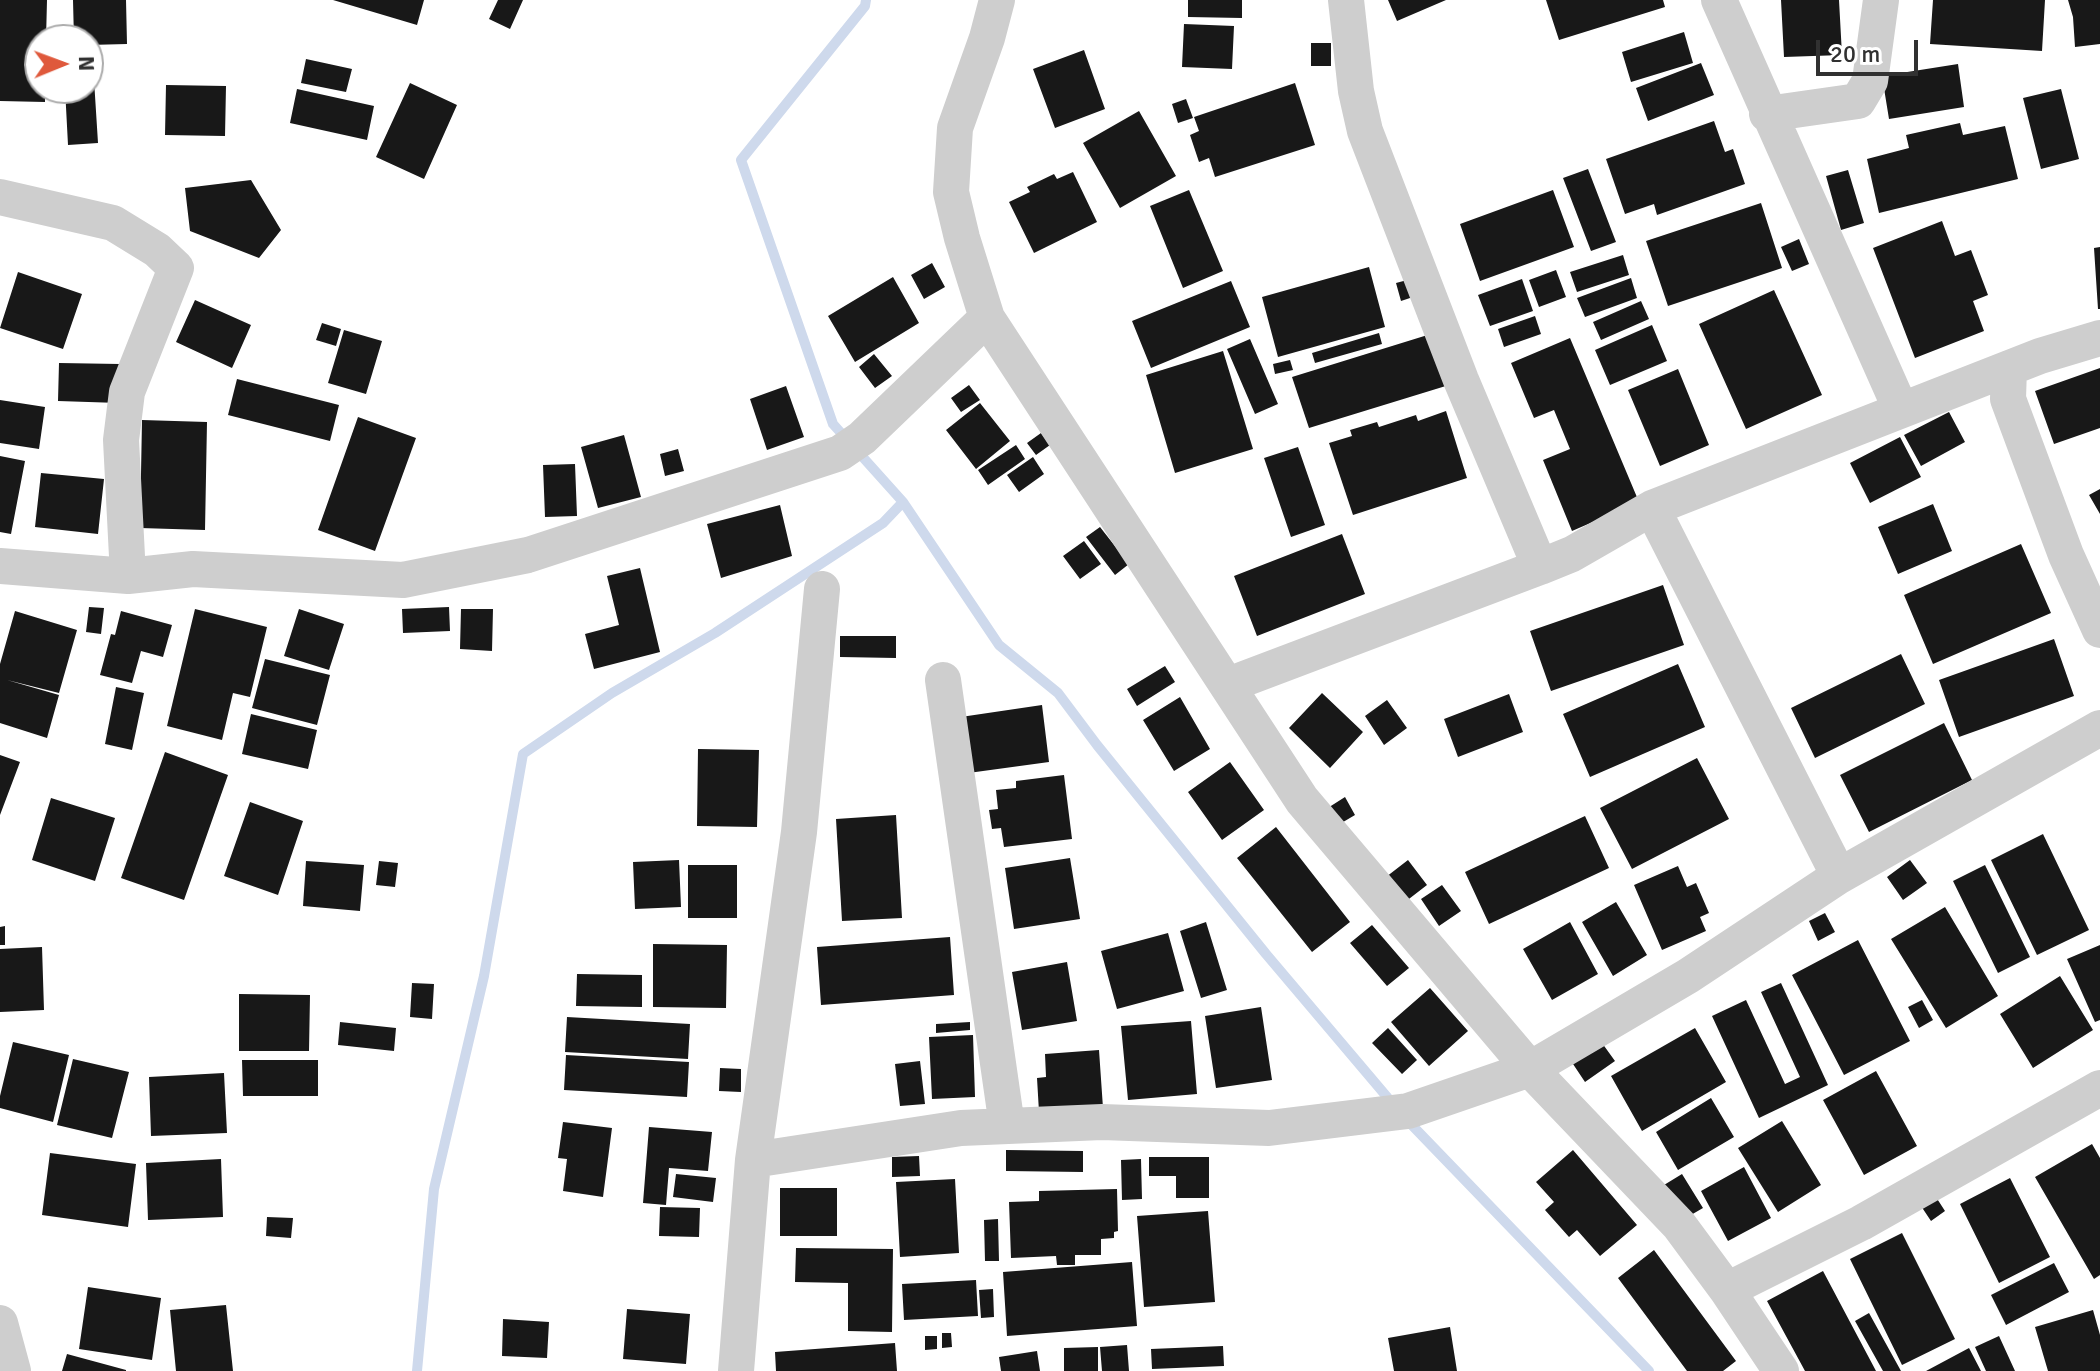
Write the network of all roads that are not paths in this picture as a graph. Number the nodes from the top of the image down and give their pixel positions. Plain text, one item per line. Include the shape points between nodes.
1 (997, 0) edge
2 (1346, 0) edge
3 (1719, 0) edge
4 (1881, 0) edge
5 (1767, 114) junction
6 (0, 197) edge
7 (987, 318) junction
8 (2100, 338) edge
9 (2009, 368) junction
10 (1901, 410) junction
11 (1652, 508) junction
12 (0, 566) edge
13 (1540, 567) junction
14 (128, 576) junction
15 (822, 589) dead end
16 (2100, 630) edge
17 (943, 680) dead end
18 (1228, 685) junction
19 (2100, 728) edge
20 (1839, 876) junction
21 (1530, 1069) junction
22 (2100, 1088) edge
23 (1007, 1126) junction
24 (753, 1160) junction
25 (1727, 1290) junction
26 (0, 1323) edge
27 (13, 1371) edge
28 (736, 1371) edge
29 (1781, 1371) edge

1 - 7 street via 955,128 951,192
2 - 13 street via 1365,131
3 - 5 street
4 - 5 street via 1870,81 1858,101
5 - 10 street
6 - 14 street via 113,223 176,268 127,392 121,440
7 - 14 street via 851,445 528,555 403,580 193,569
7 - 18 street
8 - 9 street
9 - 10 street
9 - 16 street via 2008,399
10 - 11 street
11 - 13 street
11 - 20 street
12 - 14 street
13 - 18 street
15 - 24 street via 799,832
17 - 23 street
18 - 21 street via 1302,800
19 - 20 street
20 - 21 street via 1688,976
21 - 23 street via 1397,1112 1269,1128 1102,1122
21 - 25 street via 1679,1225
22 - 25 street via 1861,1223
23 - 24 street via 961,1128
24 - 28 street
25 - 29 street
26 - 27 street

